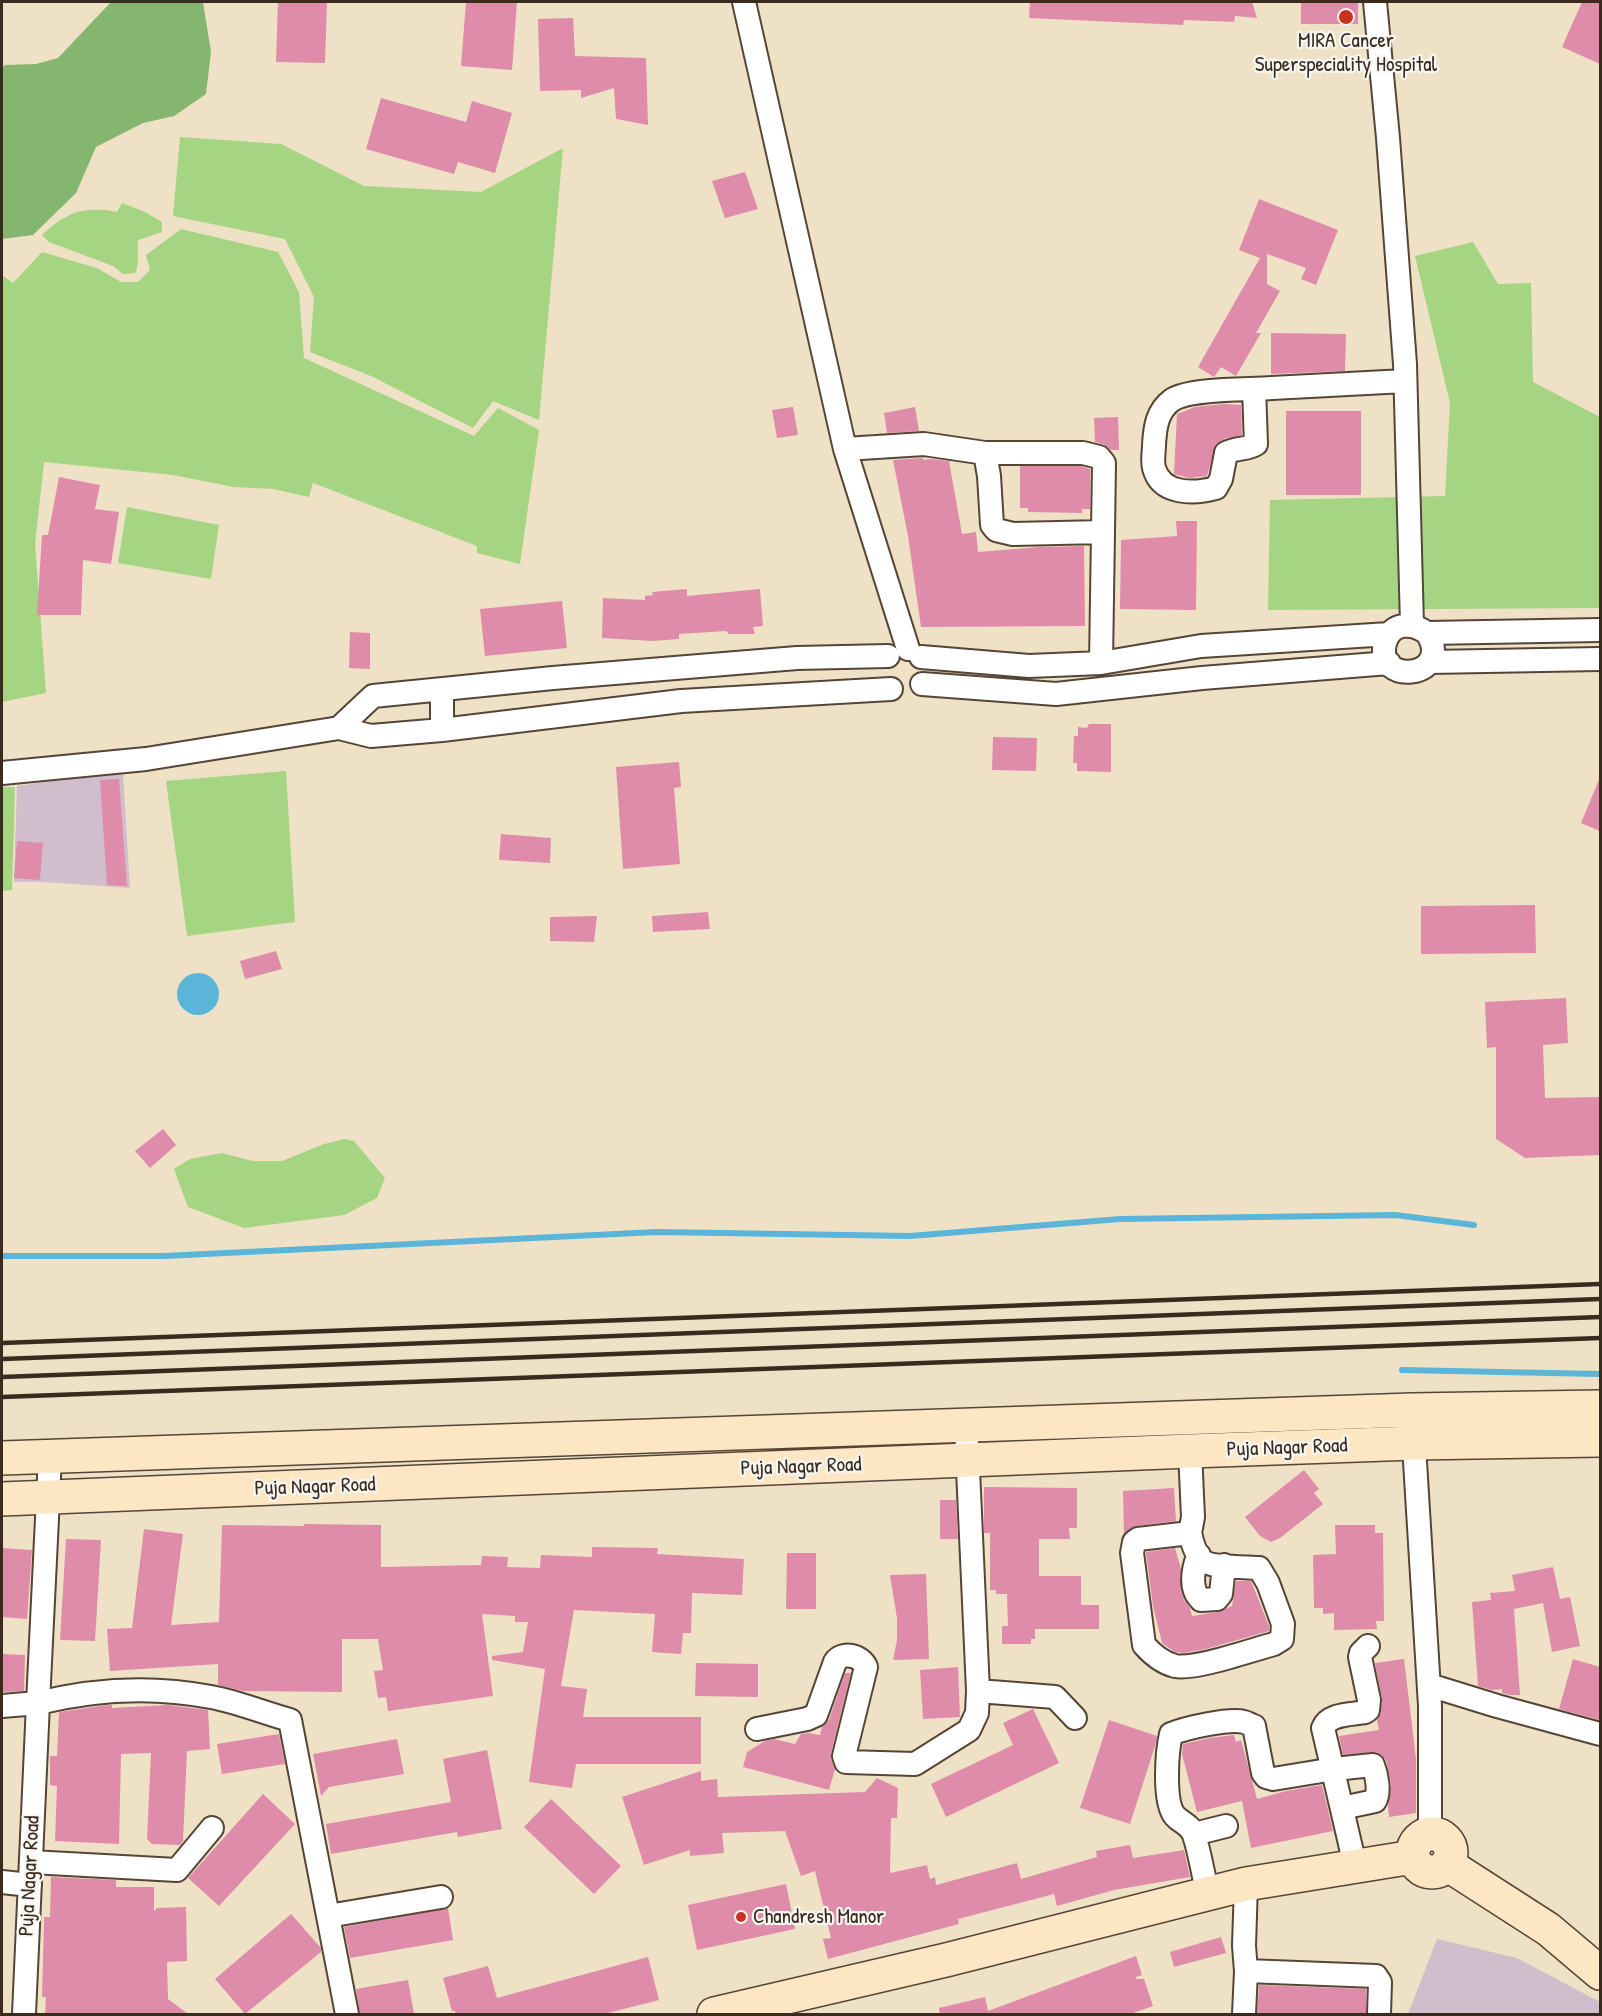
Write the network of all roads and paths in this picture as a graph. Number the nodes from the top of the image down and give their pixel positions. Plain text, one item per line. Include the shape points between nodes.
1 (744, 2) edge
2 (1375, 2) edge
3 (1405, 381) junction
4 (1254, 389) junction
5 (845, 449) junction
6 (985, 453) junction
7 (1103, 532) junction
8 (1419, 629) junction
9 (1600, 630) edge
10 (1389, 634) junction
11 (1201, 646) junction
12 (906, 654) junction
13 (1600, 659) edge
14 (1428, 662) junction
15 (1101, 663) junction
16 (1389, 663) junction
17 (680, 668) junction
18 (1202, 678) junction
19 (922, 684) junction
20 (441, 689) junction
21 (891, 689) junction
22 (681, 701) junction
23 (339, 728) junction
24 (442, 730) junction
25 (2, 773) edge
26 (1600, 1407) edge
27 (1412, 1410) junction
28 (966, 1425) junction
29 (1600, 1440) edge
30 (1414, 1443) junction
31 (1190, 1451) junction
32 (50, 1456) junction
33 (2, 1458) edge
34 (968, 1460) junction
35 (47, 1498) junction
36 (2, 1500) edge
37 (1190, 1533) junction
38 (1199, 1555) junction
39 (1224, 1565) junction
40 (1368, 1646) dead end
41 (1429, 1685) junction
42 (978, 1691) junction
43 (38, 1703) junction
44 (2, 1706) edge
45 (1075, 1718) dead end
46 (757, 1729) dead end
47 (1600, 1734) edge
48 (1334, 1770) junction
49 (1342, 1808) junction
50 (1226, 1826) dead end
51 (212, 1828) dead end
52 (1194, 1834) junction
53 (1422, 1846) junction
54 (31, 1862) junction
55 (1355, 1865) junction
56 (2, 1882) edge
57 (1246, 1884) junction
58 (30, 1885) junction
59 (1208, 1894) junction
60 (441, 1897) dead end
61 (328, 1916) junction
62 (1246, 1971) junction
63 (1600, 1973) edge
64 (24, 2014) edge
65 (347, 2014) edge
66 (714, 2014) edge
67 (1244, 2014) edge
68 (1379, 2014) edge

1 - 5 street
2 - 3 street
3 - 4 street
3 - 8 street
4 - 4 street via 1185,394 1173,400 1161,412 1155,426 1153,465 1158,478 1177,490 1216,488 1226,453 1256,444
5 - 6 street via 924,444
5 - 12 street
6 - 7 street via 992,525 996,530 1006,534
6 - 7 street via 1083,453 1099,457 1104,463
7 - 15 street
8 - 9 street
8 - 10 street via 1404,625
8 - 14 street via 1431,640 1433,648
10 - 11 street
10 - 16 street via 1384,649
11 - 15 street
11 - 18 street
12 - 15 street via 1029,666
12 - 17 street
12 - 19 street via 926,670
12 - 21 street via 882,670
13 - 14 street
14 - 16 street via 1409,673
16 - 18 street
17 - 20 street
17 - 22 street
18 - 19 street via 1056,694
19 - 21 street via 911,692
20 - 23 street via 373,696
20 - 24 street
21 - 22 street
22 - 24 street
23 - 24 street via 372,736
23 - 25 street via 146,759
26 - 27 street, Puja Nagar Road
27 - 28 street, Puja Nagar Road
27 - 30 street
28 - 32 street, Puja Nagar Road
28 - 34 street
29 - 30 street, Puja Nagar Road
30 - 31 street, Puja Nagar Road
30 - 41 street
31 - 34 street, Puja Nagar Road
31 - 37 street
32 - 33 street, Puja Nagar Road
32 - 35 street, Puja Nagar Road
34 - 35 street, Puja Nagar Road
34 - 42 street
35 - 36 street, Puja Nagar Road
35 - 43 street, Puja Nagar Road
37 - 38 street
37 - 39 street via 1134,1542 1132,1553 1144,1645 1159,1659 1174,1666 1194,1666 1274,1644 1282,1638 1283,1624 1263,1572 1259,1568
38 - 39 street via 1209,1564
38 - 39 street via 1194,1577 1195,1591 1201,1600 1217,1599 1221,1594
40 - 48 street via 1360,1657 1368,1710 1330,1718 1323,1728
41 - 47 street
41 - 53 street
42 - 45 street via 1055,1697
42 - 46 street via 977,1713 969,1730 915,1764 844,1761 866,1667 859,1658 837,1658 816,1715
43 - 44 street
43 - 54 street, Puja Nagar Road
43 - 61 street via 139,1689 211,1697 290,1720
48 - 49 street
48 - 49 street via 1369,1765 1375,1769 1375,1801
48 - 52 street via 1266,1777 1254,1726 1244,1722 1171,1734 1171,1806 1175,1816 1188,1824
49 - 55 street
50 - 52 street
51 - 54 street via 177,1870
52 - 59 street
53 - 55 street
53 - 63 street via 1419,1868 1437,1871 1447,1864 1548,1929
54 - 58 street, Puja Nagar Road
55 - 57 street
56 - 58 street
57 - 59 street
57 - 62 street
58 - 64 street, Puja Nagar Road
59 - 66 street
60 - 61 street
61 - 65 street
62 - 67 street
62 - 68 street via 1376,1976 1380,1982

